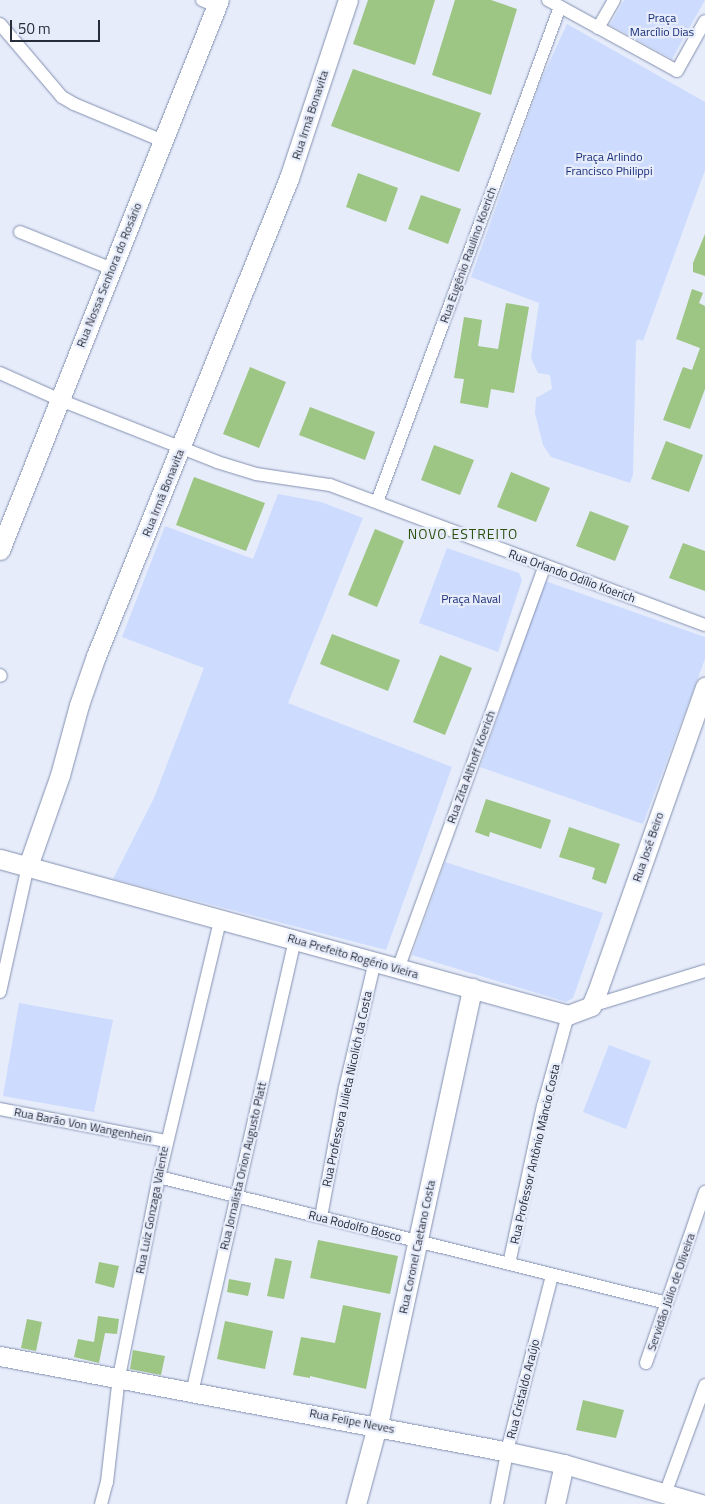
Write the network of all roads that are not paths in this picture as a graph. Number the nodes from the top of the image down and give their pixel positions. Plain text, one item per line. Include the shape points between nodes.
1 (348, 0) edge
2 (548, 0) edge
3 (614, 0) edge
4 (212, 2) edge
5 (560, 7) junction
6 (705, 21) edge
7 (0, 24) edge
8 (598, 28) junction
9 (162, 141) junction
10 (20, 232) dead end
11 (112, 269) junction
12 (0, 373) edge
13 (60, 400) junction
14 (181, 448) junction
15 (376, 502) junction
16 (5, 524) edge
17 (0, 550) edge
18 (545, 566) junction
19 (705, 625) edge
20 (705, 687) edge
21 (0, 859) edge
22 (28, 866) junction
23 (220, 920) junction
24 (296, 940) junction
25 (375, 961) junction
26 (398, 969) junction
27 (705, 971) edge
28 (472, 988) junction
29 (0, 992) edge
30 (591, 1006) junction
31 (568, 1015) junction
32 (0, 1109) edge
33 (166, 1141) junction
34 (159, 1177) junction
35 (705, 1192) edge
36 (236, 1197) junction
37 (321, 1218) junction
38 (418, 1241) junction
39 (510, 1264) junction
40 (552, 1274) junction
41 (667, 1303) junction
42 (0, 1356) edge
43 (646, 1363) dead end
44 (119, 1377) junction
45 (705, 1385) edge
46 (192, 1393) junction
47 (377, 1426) junction
48 (509, 1452) junction
49 (564, 1464) junction
50 (665, 1494) junction
51 (696, 1503) edge
52 (101, 1504) edge
53 (356, 1504) edge
54 (497, 1504) edge
55 (555, 1504) edge

1 - 14 street, Rua Irmã Bonavita via 289,178
2 - 5 street
3 - 8 street
4 - 9 street, Rua Nossa Senhora do Rosário
5 - 8 street
5 - 15 street, Rua Eugênio Raulino Koerich
6 - 8 street via 676,71
7 - 9 street via 62,97
9 - 11 street, Rua Nossa Senhora do Rosário
10 - 11 street
11 - 13 street, Rua Nossa Senhora do Rosário
12 - 13 street, Rua Orlando Odílio Koerich
13 - 14 street, Rua Orlando Odílio Koerich
13 - 16 street, Rua Nossa Senhora do Rosário
14 - 15 street, Rua Orlando Odílio Koerich via 256,474 312,481
14 - 22 street, Rua Irmã Bonavita via 96,656
15 - 18 street, Rua Orlando Odílio Koerich
16 - 17 street, Rua Nossa Senhora do Rosário
18 - 19 street, Rua Orlando Odílio Koerich
18 - 26 street, Rua Zita Althoff Koerich
20 - 30 street, Rua José Beiro
21 - 22 street, Rua Prefeito Rogério Vieira
22 - 23 street, Rua Prefeito Rogério Vieira
22 - 29 street, Rua Irmã Bonavita
23 - 24 street, Rua Prefeito Rogério Vieira
23 - 33 street, Rua Luiz Gonzaga Valente
24 - 25 street, Rua Prefeito Rogério Vieira
24 - 36 street, Rua Jornalista Orion Augusto Platt
25 - 26 street, Rua Prefeito Rogério Vieira
25 - 37 street, Rua Professora Julieta Nicolich da Costa via 345,1088
26 - 28 street, Rua Prefeito Rogério Vieira
27 - 30 street
28 - 31 street, Rua Prefeito Rogério Vieira
28 - 38 street, Rua Coronel Caetano Costa
30 - 31 street
31 - 39 street, Rua Professor Antônio Mâncio Costa via 543,1106
32 - 33 street, Rua Barão Von Wangenhein
33 - 34 street, Rua Luiz Gonzaga Valente
34 - 36 street, Rua Rodolfo Bosco
34 - 44 street, Rua Luiz Gonzaga Valente
35 - 41 street, Servidão Júlio de Oliveira
36 - 37 street, Rua Rodolfo Bosco
36 - 46 street, Rua Jornalista Orion Augusto Platt
37 - 38 street, Rua Rodolfo Bosco
38 - 39 street, Rua Rodolfo Bosco
38 - 47 street, Rua Coronel Caetano Costa
39 - 40 street, Rua Rodolfo Bosco
40 - 41 street, Rua Rodolfo Bosco
40 - 48 street, Rua Cristaldo Araújo
41 - 43 street, Servidão Júlio de Oliveira
42 - 44 street, Rua Felipe Neves
44 - 46 street, Rua Felipe Neves
44 - 52 street, Rua Luiz Gonzaga Valente via 107,1482
45 - 50 street
46 - 47 street, Rua Felipe Neves
47 - 48 street, Rua Felipe Neves
47 - 53 street, Rua Coronel Caetano Costa
48 - 49 street, Rua Felipe Neves
48 - 54 street, Rua Cristaldo Araújo
49 - 50 street, Rua Felipe Neves
49 - 55 street
50 - 51 street, Rua Felipe Neves

